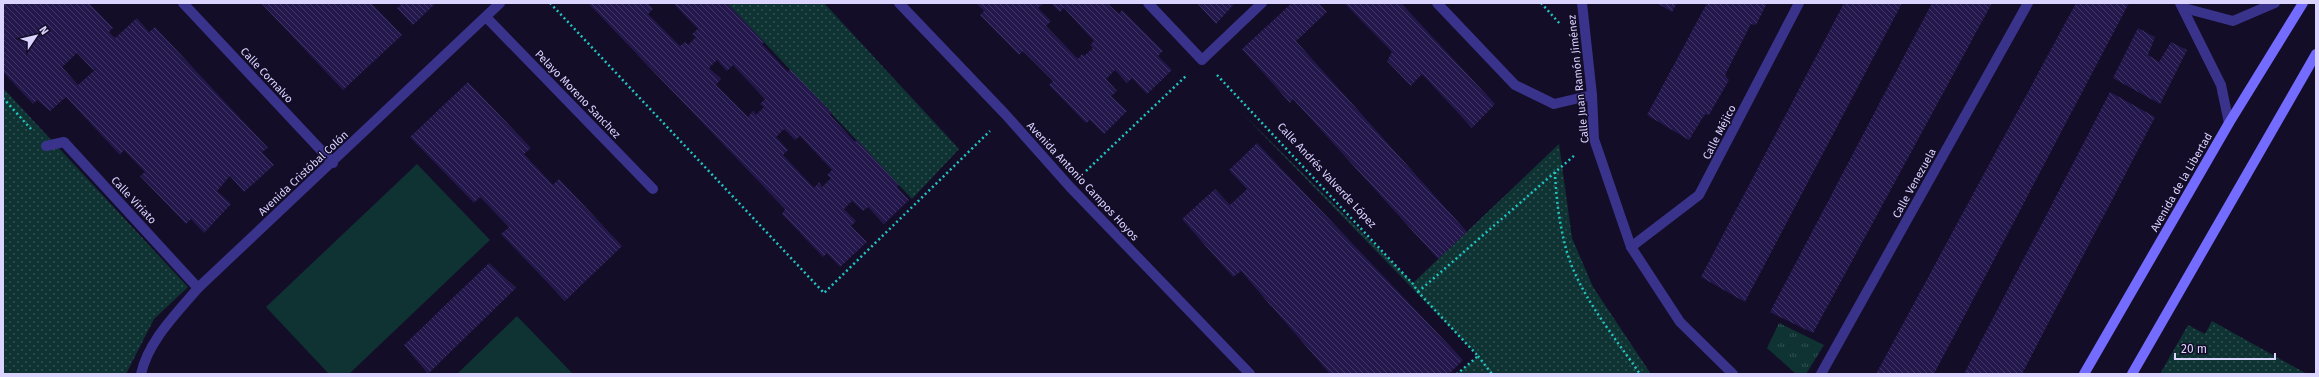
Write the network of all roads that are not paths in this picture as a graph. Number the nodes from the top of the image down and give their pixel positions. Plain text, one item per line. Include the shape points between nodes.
1 (183, 3) edge
2 (500, 3) edge
3 (899, 3) edge
4 (1148, 3) edge
5 (1262, 3) edge
6 (1437, 3) edge
7 (1582, 3) edge
8 (1799, 3) edge
9 (2028, 3) edge
10 (2275, 3) edge
11 (2303, 3) edge
12 (2182, 6) edge
13 (486, 17) junction
14 (2316, 54) edge
15 (1592, 95) junction
16 (2229, 123) junction
17 (46, 146) road end
18 (333, 163) junction
19 (653, 189) dead end
20 (1631, 247) junction
21 (198, 288) junction
22 (141, 374) edge
23 (1250, 374) edge
24 (1733, 374) edge
25 (1821, 374) edge
26 (2084, 374) edge
27 (2132, 374) edge

1 - 18 street, Calle Cornalvo
2 - 13 street, Avenida Cristóbal Colón
3 - 23 street, Avenida Antonio Campos Hoyos via 1006,115 1070,187
4 - 5 street via 1202,60
6 - 15 street via 1515,85 1554,104
7 - 15 street, Calle Juan Ramón Jiménez
8 - 20 street, Calle Méjico via 1699,195
9 - 25 street, Calle Venezuela
10 - 12 street via 2233,21
11 - 16 main road, Avenida de la Libertad
12 - 16 street via 2222,85
13 - 18 street, Avenida Cristóbal Colón
13 - 19 street, Pelayo Moreno Sanchez
14 - 27 main road
15 - 20 street, Calle Juan Ramón Jiménez via 1594,139
16 - 26 main road, Avenida de la Libertad
17 - 21 street, Calle Viriato via 64,142
18 - 21 street, Avenida Cristóbal Colón
20 - 24 street, Calle Juan Ramón Jiménez via 1680,322
21 - 22 street, Avenida Cristóbal Colón via 165,328

